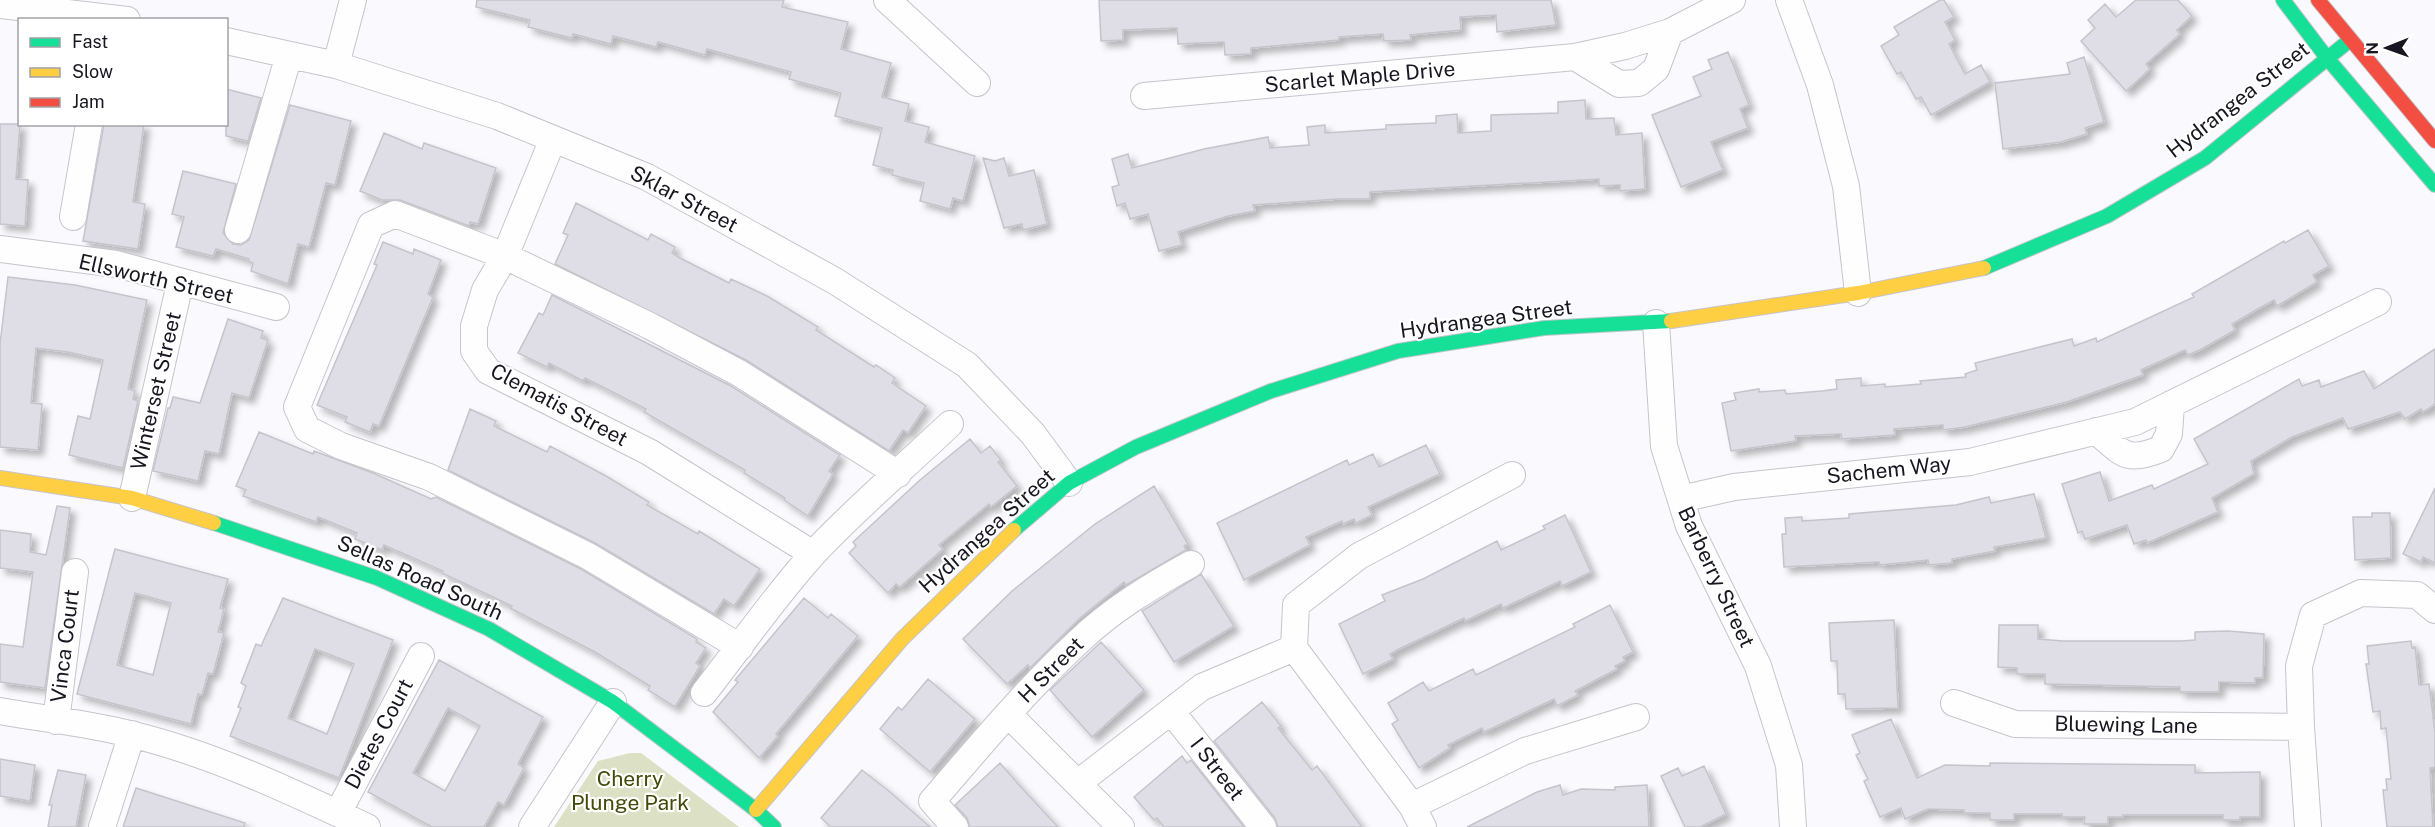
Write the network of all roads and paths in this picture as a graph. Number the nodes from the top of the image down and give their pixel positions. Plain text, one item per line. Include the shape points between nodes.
1 (353, 0) edge
2 (887, 0) edge
3 (1732, 0) edge
4 (1789, 0) edge
5 (2283, 0) edge
6 (2318, 0) edge
7 (0, 5) edge
8 (115, 18) edge
9 (1670, 32) junction
10 (2350, 40) junction
11 (228, 41) edge
12 (289, 55) junction
13 (1575, 57) junction
14 (2327, 58) junction
15 (336, 65) junction
16 (977, 84) dead end
17 (1144, 96) dead end
18 (89, 126) edge
19 (553, 139) junction
20 (2435, 141) edge
21 (2435, 185) edge
22 (73, 217) dead end
23 (238, 230) dead end
24 (0, 249) edge
25 (505, 256) junction
26 (180, 283) junction
27 (1858, 293) junction
28 (2378, 302) dead end
29 (276, 307) dead end
30 (1656, 323) junction
31 (2170, 404) junction
32 (950, 423) dead end
33 (2096, 431) junction
34 (898, 474) junction
35 (1512, 474) dead end
36 (0, 478) edge
37 (1069, 483) junction
38 (132, 498) junction
39 (1681, 499) junction
40 (813, 554) junction
41 (1191, 564) dead end
42 (75, 572) dead end
43 (2435, 610) edge
44 (740, 647) junction
45 (1294, 648) junction
46 (421, 656) dead end
47 (704, 693) dead end
48 (613, 702) junction
49 (1954, 703) dead end
50 (0, 711) edge
51 (1171, 711) junction
52 (1008, 714) junction
53 (1636, 717) dead end
54 (56, 721) junction
55 (2301, 727) junction
56 (132, 734) junction
57 (1078, 783) junction
58 (756, 810) junction
59 (338, 813) junction
60 (1417, 817) edge
61 (102, 827) edge
62 (367, 827) edge
63 (532, 827) edge
64 (774, 827) edge
65 (955, 827) edge
66 (1121, 827) edge
67 (1263, 827) edge
68 (1793, 827) edge
69 (2308, 827) edge

1 - 15 street
2 - 16 street
3 - 9 street, Scarlet Maple Drive
4 - 27 street via 1820,85 1846,186
5 - 14 street
6 - 10 street
7 - 8 street
9 - 13 street, Scarlet Maple Drive
9 - 13 street via 1656,69 1639,84 1619,84
10 - 14 street, Hydrangea Street
10 - 20 street
11 - 12 street, Sklar Street
12 - 15 street, Sklar Street
12 - 23 street
13 - 17 street, Scarlet Maple Drive
14 - 21 street
14 - 27 street, Hydrangea Street via 2205,158 2107,216 1994,266
15 - 19 street, Sklar Street via 496,116
18 - 22 street
19 - 25 street, Clematis Street
19 - 37 street, Sklar Street via 647,177 835,281 967,365 1034,434
24 - 26 street, Ellsworth Street via 116,264
25 - 34 street via 739,373
25 - 40 street, Clematis Street via 485,290 474,326 474,351 488,371 649,452
25 - 44 street via 395,214 371,225 297,406 307,429 341,446 429,477 588,556
26 - 29 street, Ellsworth Street
26 - 38 street, Winterset Street
27 - 30 street, Hydrangea Street
28 - 31 street, Sachem Way
30 - 37 street, Hydrangea Street via 1544,328 1398,351 1271,391 1136,447
30 - 39 street, Barberry Street via 1664,446
31 - 33 street, Sachem Way via 2135,422
31 - 33 street via 2169,434 2161,449 2139,458 2122,453
32 - 34 street
33 - 39 street, Sachem Way via 1970,462 1734,488
34 - 40 street
35 - 45 street via 1359,556 1296,605
36 - 38 street, Sellas Road South
37 - 58 street, Hydrangea Street via 986,555 902,639
38 - 48 street, Sellas Road South via 377,578 489,629
39 - 68 street, Barberry Street via 1689,526 1758,666 1789,765
40 - 44 street
41 - 52 street, H Street via 1142,592 1078,641
42 - 54 street, Vinca Court
43 - 55 street via 2417,595 2361,593 2313,615 2300,666
44 - 47 street
45 - 51 street via 1202,687
45 - 60 street
46 - 59 street, Dietes Court
48 - 58 street, Sellas Road South
48 - 63 street
49 - 55 street, Bluewing Lane via 2015,724
50 - 54 street
51 - 57 street
51 - 67 street, I Street
52 - 57 street
52 - 65 street, H Street via 932,801
53 - 60 street via 1525,751
54 - 56 street via 81,722
55 - 69 street
56 - 59 street via 274,782
56 - 61 street
57 - 66 street
58 - 64 street, Sellas Road South
59 - 62 street

